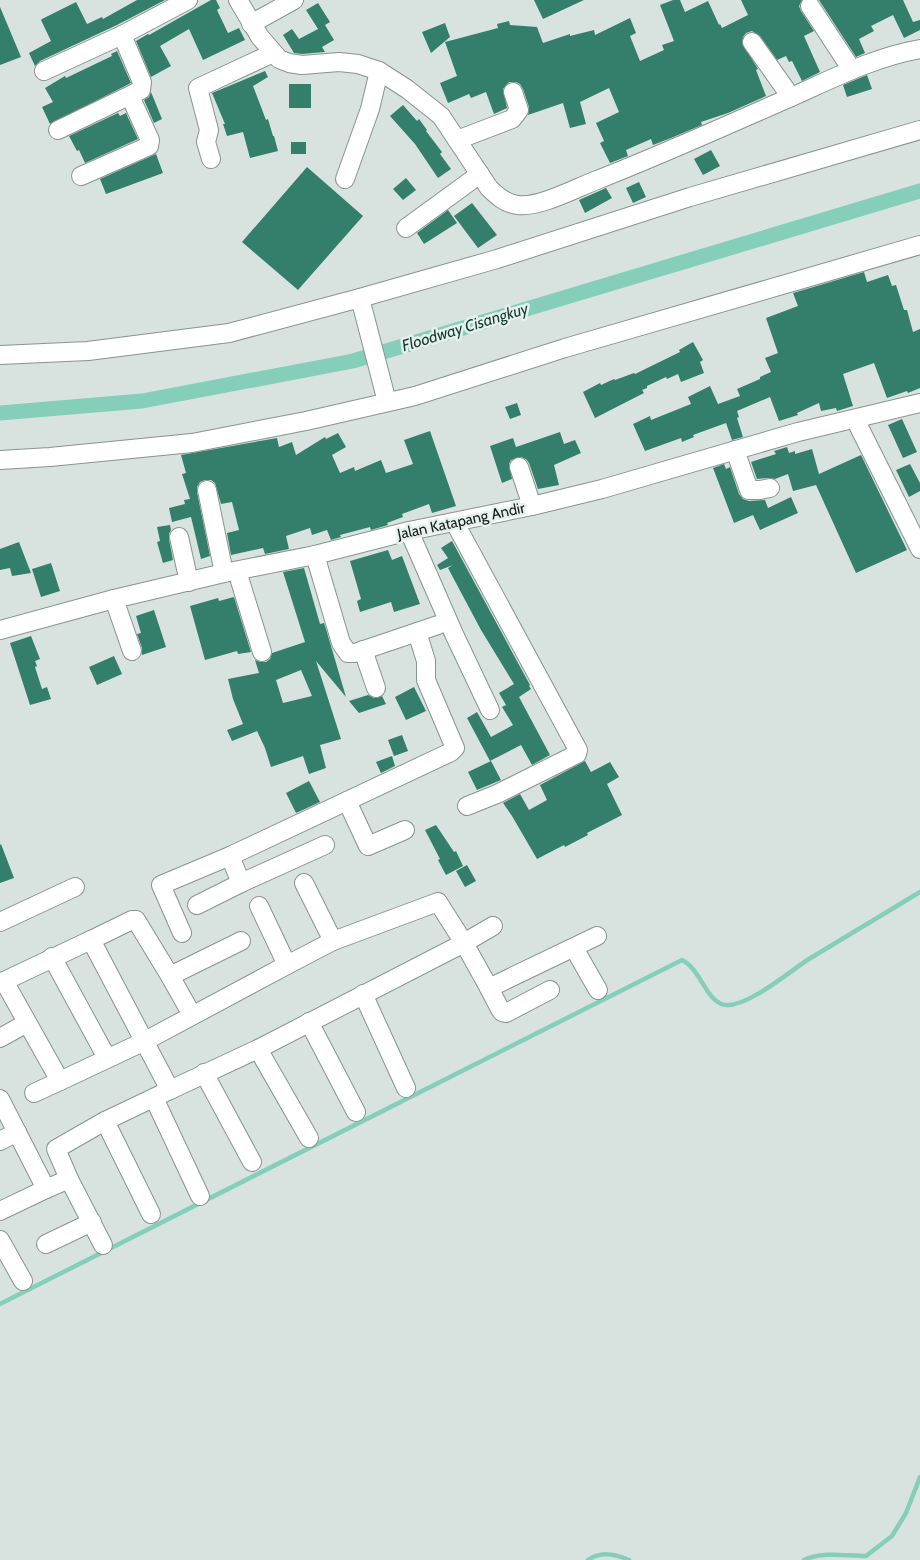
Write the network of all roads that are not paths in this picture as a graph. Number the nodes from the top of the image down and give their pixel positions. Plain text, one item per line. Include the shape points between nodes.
1 (188, 0) edge
2 (238, 0) edge
3 (294, 0) edge
4 (810, 6) dead end
5 (251, 24) junction
6 (122, 35) junction
7 (752, 42) dead end
8 (920, 49) edge
9 (273, 53) junction
10 (852, 70) junction
11 (44, 71) dead end
12 (379, 71) junction
13 (512, 92) dead end
14 (130, 96) junction
15 (791, 97) junction
16 (58, 130) dead end
17 (920, 130) edge
18 (457, 140) junction
19 (211, 159) dead end
20 (480, 174) junction
21 (81, 176) dead end
22 (345, 179) dead end
23 (406, 228) dead end
24 (920, 245) edge
25 (360, 298) junction
26 (0, 355) edge
27 (387, 402) junction
28 (920, 403) edge
29 (854, 419) junction
30 (735, 450) junction
31 (0, 460) edge
32 (519, 467) dead end
33 (770, 488) dead end
34 (208, 490) dead end
35 (532, 506) junction
36 (455, 523) junction
37 (409, 531) junction
38 (179, 537) dead end
39 (920, 549) edge
40 (315, 555) junction
41 (230, 572) junction
42 (189, 582) junction
43 (114, 599) junction
44 (438, 625) dead end
45 (0, 630) edge
46 (417, 632) junction
47 (363, 650) junction
48 (132, 651) dead end
49 (262, 652) dead end
50 (376, 688) dead end
51 (490, 710) dead end
52 (347, 802) junction
53 (468, 806) dead end
54 (405, 830) dead end
55 (325, 845) dead end
56 (230, 856) junction
57 (241, 883) junction
58 (304, 883) dead end
59 (75, 887) dead end
60 (197, 905) dead end
61 (259, 906) dead end
62 (0, 922) edge
63 (493, 926) dead end
64 (182, 933) dead end
65 (597, 936) dead end
66 (91, 940) junction
67 (241, 941) dead end
68 (333, 941) junction
69 (464, 943) junction
70 (574, 948) junction
71 (52, 957) junction
72 (287, 965) junction
73 (170, 976) junction
74 (2, 982) edge
75 (489, 988) junction
76 (550, 990) dead end
77 (598, 990) dead end
78 (362, 994) junction
79 (192, 1015) junction
80 (310, 1022) junction
81 (27, 1023) junction
82 (0, 1038) edge
83 (145, 1041) junction
84 (258, 1049) junction
85 (107, 1058) junction
86 (204, 1073) junction
87 (60, 1081) junction
88 (406, 1088) dead end
89 (34, 1093) dead end
90 (162, 1094) junction
91 (0, 1098) edge
92 (356, 1112) dead end
93 (105, 1121) junction
94 (17, 1132) junction
95 (309, 1138) dead end
96 (0, 1141) edge
97 (252, 1162) dead end
98 (68, 1179) junction
99 (46, 1188) junction
100 (200, 1196) dead end
101 (0, 1211) edge
102 (151, 1214) dead end
103 (92, 1222) junction
104 (0, 1240) edge
105 (46, 1244) dead end
106 (104, 1245) dead end
107 (22, 1281) dead end

1 - 6 street
2 - 5 street
3 - 5 street
4 - 10 street
5 - 9 street
6 - 11 street
6 - 14 street via 143,85 139,92
7 - 15 street
8 - 10 street
9 - 12 street via 289,63 339,62
9 - 19 street via 198,88 209,130 206,142
10 - 15 street
12 - 18 street via 441,116
12 - 22 street via 370,109
13 - 18 street via 519,110 512,119
14 - 16 street
14 - 21 street via 150,140 149,146
15 - 20 street via 540,202 517,206 507,202 489,188
17 - 25 street via 690,197 497,260
18 - 20 street
20 - 23 street
24 - 27 street
25 - 26 street via 228,332 88,351
25 - 27 street
27 - 31 street via 192,443
28 - 29 street, Jalan Katapang Andir
29 - 30 street, Jalan Katapang Andir
29 - 39 street
30 - 33 street via 749,490
30 - 35 street, Jalan Katapang Andir
32 - 35 street
34 - 41 street
35 - 36 street, Jalan Katapang Andir
36 - 37 street, Jalan Katapang Andir
36 - 53 street via 578,750 577,754
37 - 40 street, Jalan Katapang Andir
37 - 51 street
38 - 42 street
40 - 41 street, Jalan Katapang Andir
40 - 47 street via 341,643 348,653
41 - 42 street, Jalan Katapang Andir
41 - 49 street
42 - 43 street, Jalan Katapang Andir
43 - 45 street, Jalan Katapang Andir
43 - 48 street
44 - 46 street
46 - 47 street
46 - 52 street via 426,661 426,680 454,748
47 - 50 street
52 - 54 street via 368,846
52 - 56 street
55 - 57 street
56 - 57 street
56 - 64 street via 161,885
57 - 60 street
58 - 68 street
59 - 62 street
61 - 72 street
63 - 69 street
65 - 70 street
66 - 71 street
66 - 73 street via 136,920
66 - 83 street
67 - 73 street
68 - 69 street via 438,902
68 - 72 street
69 - 75 street
69 - 78 street
70 - 75 street
70 - 77 street
71 - 74 street
71 - 85 street
72 - 79 street
73 - 79 street
74 - 81 street
75 - 76 street via 500,1010 506,1013
78 - 80 street
78 - 88 street
79 - 83 street
80 - 84 street
80 - 92 street
81 - 82 street
81 - 87 street
83 - 85 street
83 - 90 street
84 - 86 street
84 - 95 street
85 - 87 street
86 - 90 street
86 - 97 street
87 - 89 street
90 - 93 street
90 - 100 street
91 - 94 street
93 - 98 street via 56,1149
93 - 102 street
94 - 96 street
94 - 99 street
98 - 99 street
98 - 103 street
99 - 101 street
103 - 105 street
103 - 106 street
104 - 107 street

